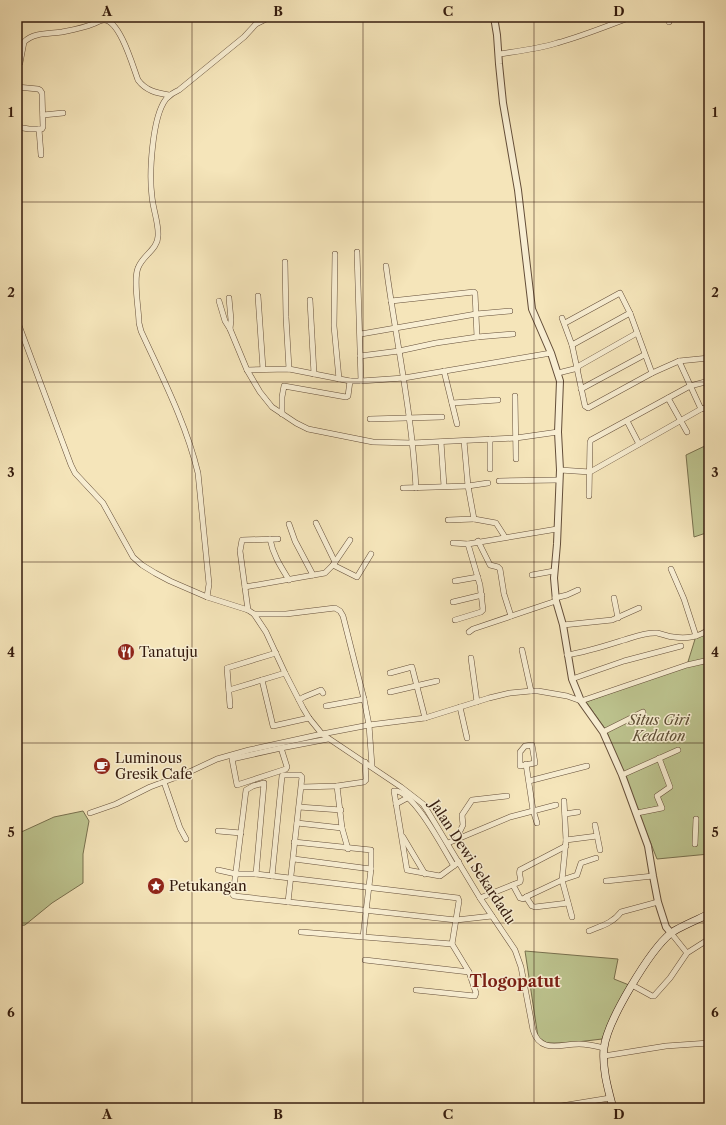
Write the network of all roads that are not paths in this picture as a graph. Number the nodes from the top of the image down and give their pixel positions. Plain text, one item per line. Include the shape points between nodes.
1 (270, 17) edge
2 (494, 17) edge
3 (631, 17) edge
4 (499, 54) junction
5 (17, 67) edge
6 (17, 87) edge
7 (169, 95) junction
8 (63, 113) dead end
9 (43, 115) junction
10 (17, 127) edge
11 (39, 129) junction
12 (41, 155) dead end
13 (357, 252) dead end
14 (335, 254) dead end
15 (285, 262) dead end
16 (386, 266) dead end
17 (258, 296) dead end
18 (229, 298) dead end
19 (310, 300) dead end
20 (391, 300) junction
21 (219, 301) dead end
22 (510, 310) dead end
23 (630, 313) junction
24 (476, 314) junction
25 (562, 318) dead end
26 (17, 320) edge
27 (565, 323) junction
28 (230, 328) junction
29 (395, 328) junction
30 (637, 333) junction
31 (361, 334) junction
32 (513, 334) dead end
33 (477, 336) junction
34 (572, 345) junction
35 (399, 351) junction
36 (551, 353) junction
37 (644, 355) junction
38 (360, 356) junction
39 (709, 358) edge
40 (679, 361) junction
41 (577, 368) junction
42 (263, 369) junction
43 (289, 369) junction
44 (247, 370) junction
45 (444, 371) junction
46 (558, 373) junction
47 (652, 373) junction
48 (314, 374) junction
49 (404, 378) junction
50 (339, 380) junction
51 (709, 380) edge
52 (361, 381) junction
53 (350, 382) junction
54 (690, 386) junction
55 (581, 390) junction
56 (515, 396) dead end
57 (668, 398) junction
58 (498, 400) dead end
59 (452, 403) junction
60 (709, 407) edge
61 (701, 409) junction
62 (282, 414) junction
63 (442, 417) dead end
64 (408, 418) junction
65 (370, 419) dead end
66 (627, 421) junction
67 (681, 421) junction
68 (457, 424) dead end
69 (558, 432) junction
70 (687, 432) dead end
71 (516, 438) junction
72 (490, 439) junction
73 (441, 442) junction
74 (464, 442) junction
75 (412, 443) junction
76 (639, 444) junction
77 (516, 459) dead end
78 (490, 469) dead end
79 (560, 470) junction
80 (590, 472) junction
81 (559, 480) junction
82 (499, 482) dead end
83 (488, 483) dead end
84 (444, 486) junction
85 (468, 486) junction
86 (403, 488) dead end
87 (416, 488) junction
88 (589, 496) dead end
89 (474, 519) junction
90 (448, 520) dead end
91 (316, 523) dead end
92 (289, 524) dead end
93 (557, 529) junction
94 (505, 537) junction
95 (270, 539) junction
96 (278, 539) dead end
97 (350, 540) dead end
98 (478, 542) junction
99 (452, 543) dead end
100 (468, 544) junction
101 (371, 554) dead end
102 (334, 563) junction
103 (671, 570) dead end
104 (554, 571) junction
105 (313, 575) junction
106 (532, 575) dead end
107 (478, 577) junction
108 (289, 580) junction
109 (455, 581) dead end
110 (245, 587) junction
111 (578, 590) dead end
112 (482, 595) junction
113 (207, 597) junction
114 (614, 598) dead end
115 (556, 599) junction
116 (453, 602) dead end
117 (639, 608) dead end
118 (248, 610) junction
119 (254, 614) junction
120 (511, 616) junction
121 (618, 618) junction
122 (455, 620) dead end
123 (563, 625) junction
124 (709, 628) edge
125 (469, 632) dead end
126 (696, 636) junction
127 (681, 646) dead end
128 (522, 650) dead end
129 (276, 653) junction
130 (567, 655) junction
131 (471, 658) dead end
132 (709, 660) edge
133 (284, 673) junction
134 (390, 673) dead end
135 (572, 679) junction
136 (262, 680) junction
137 (437, 681) dead end
138 (416, 686) junction
139 (229, 690) junction
140 (531, 691) junction
141 (390, 692) dead end
142 (323, 693) dead end
143 (364, 699) junction
144 (299, 700) junction
145 (581, 701) junction
146 (477, 702) junction
147 (230, 706) dead end
148 (326, 706) dead end
149 (460, 707) junction
150 (643, 712) dead end
151 (309, 718) junction
152 (425, 718) junction
153 (369, 725) junction
154 (603, 732) junction
155 (322, 734) junction
156 (467, 738) dead end
157 (328, 739) junction
158 (281, 748) junction
159 (678, 750) dead end
160 (659, 758) junction
161 (365, 762) junction
162 (526, 764) dead end
163 (372, 766) junction
164 (587, 766) dead end
165 (622, 775) junction
166 (529, 781) junction
167 (164, 782) junction
168 (337, 786) junction
169 (302, 787) junction
170 (507, 796) dead end
171 (407, 798) junction
172 (564, 801) dead end
173 (396, 804) junction
174 (556, 806) dead end
175 (299, 807) junction
176 (341, 810) junction
177 (533, 810) junction
178 (578, 812) dead end
179 (637, 813) junction
180 (90, 814) dead end
181 (565, 814) junction
182 (696, 819) dead end
183 (297, 823) junction
184 (537, 823) dead end
185 (595, 825) dead end
186 (342, 828) junction
187 (218, 831) dead end
188 (241, 833) junction
189 (402, 835) junction
190 (598, 836) junction
191 (186, 839) dead end
192 (456, 839) junction
193 (566, 840) junction
194 (294, 842) junction
195 (448, 844) junction
196 (695, 844) dead end
197 (566, 846) junction
198 (348, 849) junction
199 (600, 850) dead end
200 (596, 858) dead end
201 (294, 859) junction
202 (459, 862) junction
203 (454, 866) junction
204 (371, 869) junction
205 (218, 870) dead end
206 (236, 874) junction
207 (256, 874) junction
208 (425, 874) junction
209 (272, 876) junction
210 (653, 876) junction
211 (291, 878) junction
212 (562, 880) junction
213 (606, 881) dead end
214 (513, 885) junction
215 (369, 887) junction
216 (526, 897) junction
217 (480, 898) junction
218 (288, 902) junction
219 (658, 902) junction
220 (568, 903) junction
221 (366, 911) junction
222 (709, 914) edge
223 (492, 916) junction
224 (572, 916) dead end
225 (456, 920) junction
226 (589, 931) dead end
227 (301, 932) dead end
228 (671, 933) junction
229 (363, 937) junction
230 (709, 939) edge
231 (452, 944) junction
232 (687, 953) junction
233 (365, 960) dead end
234 (470, 972) junction
235 (632, 986) junction
236 (416, 990) dead end
237 (709, 1043) edge
238 (604, 1048) junction
239 (604, 1056) junction
240 (610, 1098) junction
241 (613, 1107) edge
242 (549, 1108) edge
243 (586, 1108) edge

1 - 7 street via 256,24 244,37 179,90
2 - 4 street
3 - 4 street via 557,43
4 - 36 street via 503,102 518,190 531,305
5 - 7 street via 24,42 30,37 106,20 120,33 141,84 152,91
6 - 9 street via 40,90
6 - 10 street
7 - 113 street via 163,103 155,131 151,194 158,236 157,243 137,270 139,323 167,386 197,468 209,584
8 - 9 street
9 - 11 street via 43,127
10 - 11 street
11 - 12 street
13 - 31 street
14 - 50 street via 334,326
15 - 43 street
16 - 20 street
17 - 42 street
18 - 28 street
19 - 48 street
20 - 24 street via 472,291 475,293
20 - 29 street
21 - 28 street
22 - 24 street
23 - 27 street via 620,292
23 - 30 street
23 - 34 street
24 - 29 street
24 - 33 street
25 - 27 street
26 - 113 street, Jalan Dewi Sekardadu via 71,465 103,503 133,557 155,573
27 - 34 street
28 - 44 street
29 - 31 street
29 - 35 street
30 - 37 street
30 - 41 street
31 - 38 street
32 - 33 street
33 - 35 street
34 - 41 street
35 - 38 street
35 - 49 street
36 - 45 street
36 - 46 street
37 - 47 street
37 - 55 street
38 - 52 street
39 - 40 street
40 - 47 street
40 - 54 street
41 - 46 street
41 - 55 street
42 - 43 street
42 - 44 street
43 - 48 street
44 - 62 street via 267,402
45 - 49 street
45 - 59 street
46 - 69 street
47 - 55 street via 590,408 585,406
48 - 50 street
49 - 52 street
49 - 64 street
50 - 53 street
51 - 54 street
52 - 53 street
53 - 62 street via 346,397 284,386
54 - 57 street
54 - 61 street
56 - 71 street
57 - 66 street
57 - 67 street
58 - 59 street
59 - 68 street
60 - 61 street
61 - 67 street
62 - 75 street via 308,429 373,442
63 - 64 street
64 - 65 street
64 - 75 street
66 - 76 street
66 - 80 street via 590,441
67 - 70 street
67 - 76 street
69 - 71 street
69 - 79 street
71 - 72 street
71 - 77 street
72 - 74 street
72 - 78 street
73 - 74 street
73 - 75 street
73 - 84 street
74 - 85 street
75 - 87 street
76 - 80 street
79 - 80 street
79 - 81 street
80 - 88 street
81 - 82 street
81 - 93 street
83 - 85 street
84 - 85 street
84 - 87 street
85 - 89 street
86 - 87 street
89 - 90 street
89 - 94 street via 496,523
91 - 102 street
92 - 105 street via 294,541
93 - 94 street
93 - 104 street
94 - 98 street
95 - 96 street
95 - 108 street via 276,557
95 - 110 street via 242,540 240,551
97 - 102 street
98 - 100 street
98 - 120 street via 490,565 500,569
99 - 100 street
100 - 107 street
101 - 102 street via 357,577
102 - 105 street via 325,573
103 - 126 street
104 - 106 street
104 - 115 street
105 - 108 street
107 - 109 street
107 - 112 street
108 - 110 street
110 - 118 street
111 - 115 street
112 - 116 street
112 - 122 street via 482,611
113 - 118 street, Jalan Dewi Sekardadu
114 - 121 street
115 - 120 street
115 - 123 street
117 - 121 street
118 - 119 street, Jalan Dewi Sekardadu
119 - 129 street, Jalan Dewi Sekardadu
119 - 143 street via 286,614 335,608 340,611
120 - 125 street
121 - 123 street
123 - 130 street
124 - 126 street
126 - 130 street via 684,638 656,633 644,634
127 - 135 street via 624,661
128 - 140 street
129 - 133 street, Jalan Dewi Sekardadu
129 - 139 street via 228,666 226,670
130 - 135 street
131 - 146 street
132 - 145 street
133 - 136 street
133 - 144 street, Jalan Dewi Sekardadu
134 - 138 street via 412,668
135 - 145 street
136 - 139 street
136 - 151 street via 273,726
137 - 138 street
138 - 141 street
138 - 152 street
139 - 147 street
140 - 145 street via 567,696
140 - 146 street via 510,693
142 - 144 street via 321,690
143 - 148 street
143 - 153 street
144 - 151 street, Jalan Dewi Sekardadu
145 - 154 street
146 - 149 street
149 - 152 street
149 - 156 street
150 - 154 street
151 - 155 street, Jalan Dewi Sekardadu
152 - 153 street
153 - 155 street
153 - 163 street
154 - 165 street
155 - 157 street, Jalan Dewi Sekardadu
155 - 167 street via 225,756
157 - 158 street
157 - 161 street, Jalan Dewi Sekardadu
158 - 158 street via 232,758 237,785 286,769
159 - 160 street
160 - 165 street
160 - 179 street via 670,787 657,796 662,808
161 - 163 street, Jalan Dewi Sekardadu
161 - 168 street via 366,781
162 - 166 street
163 - 195 street, Jalan Dewi Sekardadu via 423,804
164 - 166 street
165 - 179 street
166 - 177 street
167 - 180 street
167 - 191 street
168 - 169 street
168 - 176 street
169 - 175 street
169 - 209 street via 301,776 282,776
170 - 192 street via 472,800 462,815 464,825
171 - 173 street
171 - 173 street via 394,791
171 - 203 street via 416,805
172 - 181 street
173 - 189 street
174 - 177 street
175 - 176 street
175 - 183 street
176 - 186 street
177 - 184 street
177 - 192 street
178 - 181 street
179 - 210 street via 648,846
181 - 193 street
182 - 196 street
183 - 186 street
183 - 194 street
185 - 190 street
186 - 198 street
187 - 188 street
188 - 206 street
188 - 207 street via 246,790 265,783
189 - 208 street
189 - 208 street via 407,870
190 - 193 street
190 - 199 street
192 - 195 street
193 - 197 street
194 - 198 street
194 - 201 street
195 - 202 street, Jalan Dewi Sekardadu
197 - 212 street
197 - 214 street via 520,870 520,882
198 - 204 street via 371,850
200 - 212 street via 582,862 577,875
201 - 204 street
201 - 211 street
202 - 203 street
202 - 217 street, Jalan Dewi Sekardadu
203 - 208 street via 441,876
204 - 215 street
205 - 206 street
206 - 207 street
206 - 218 street via 234,896
207 - 209 street
209 - 211 street
210 - 213 street
210 - 219 street
211 - 215 street
211 - 218 street
212 - 216 street
212 - 220 street
214 - 216 street via 520,898
214 - 217 street
215 - 221 street
215 - 225 street via 458,898 460,901
216 - 220 street via 535,908
217 - 223 street, Jalan Dewi Sekardadu
218 - 221 street
219 - 226 street via 621,912 611,922
219 - 228 street via 666,927
220 - 224 street
221 - 225 street
221 - 229 street
222 - 228 main road
223 - 225 street
223 - 238 street, Jalan Dewi Sekardadu via 515,950 533,1030 538,1040 552,1046 580,1044
225 - 231 street
227 - 229 street
228 - 232 street
228 - 235 main road via 655,950
229 - 231 street
230 - 232 street
231 - 234 street
232 - 235 street via 654,996
233 - 234 street
234 - 236 street via 475,996
235 - 238 main road via 613,1022
237 - 239 street via 666,1046
238 - 239 main road
239 - 240 main road
240 - 241 main road
240 - 242 street
241 - 243 street

